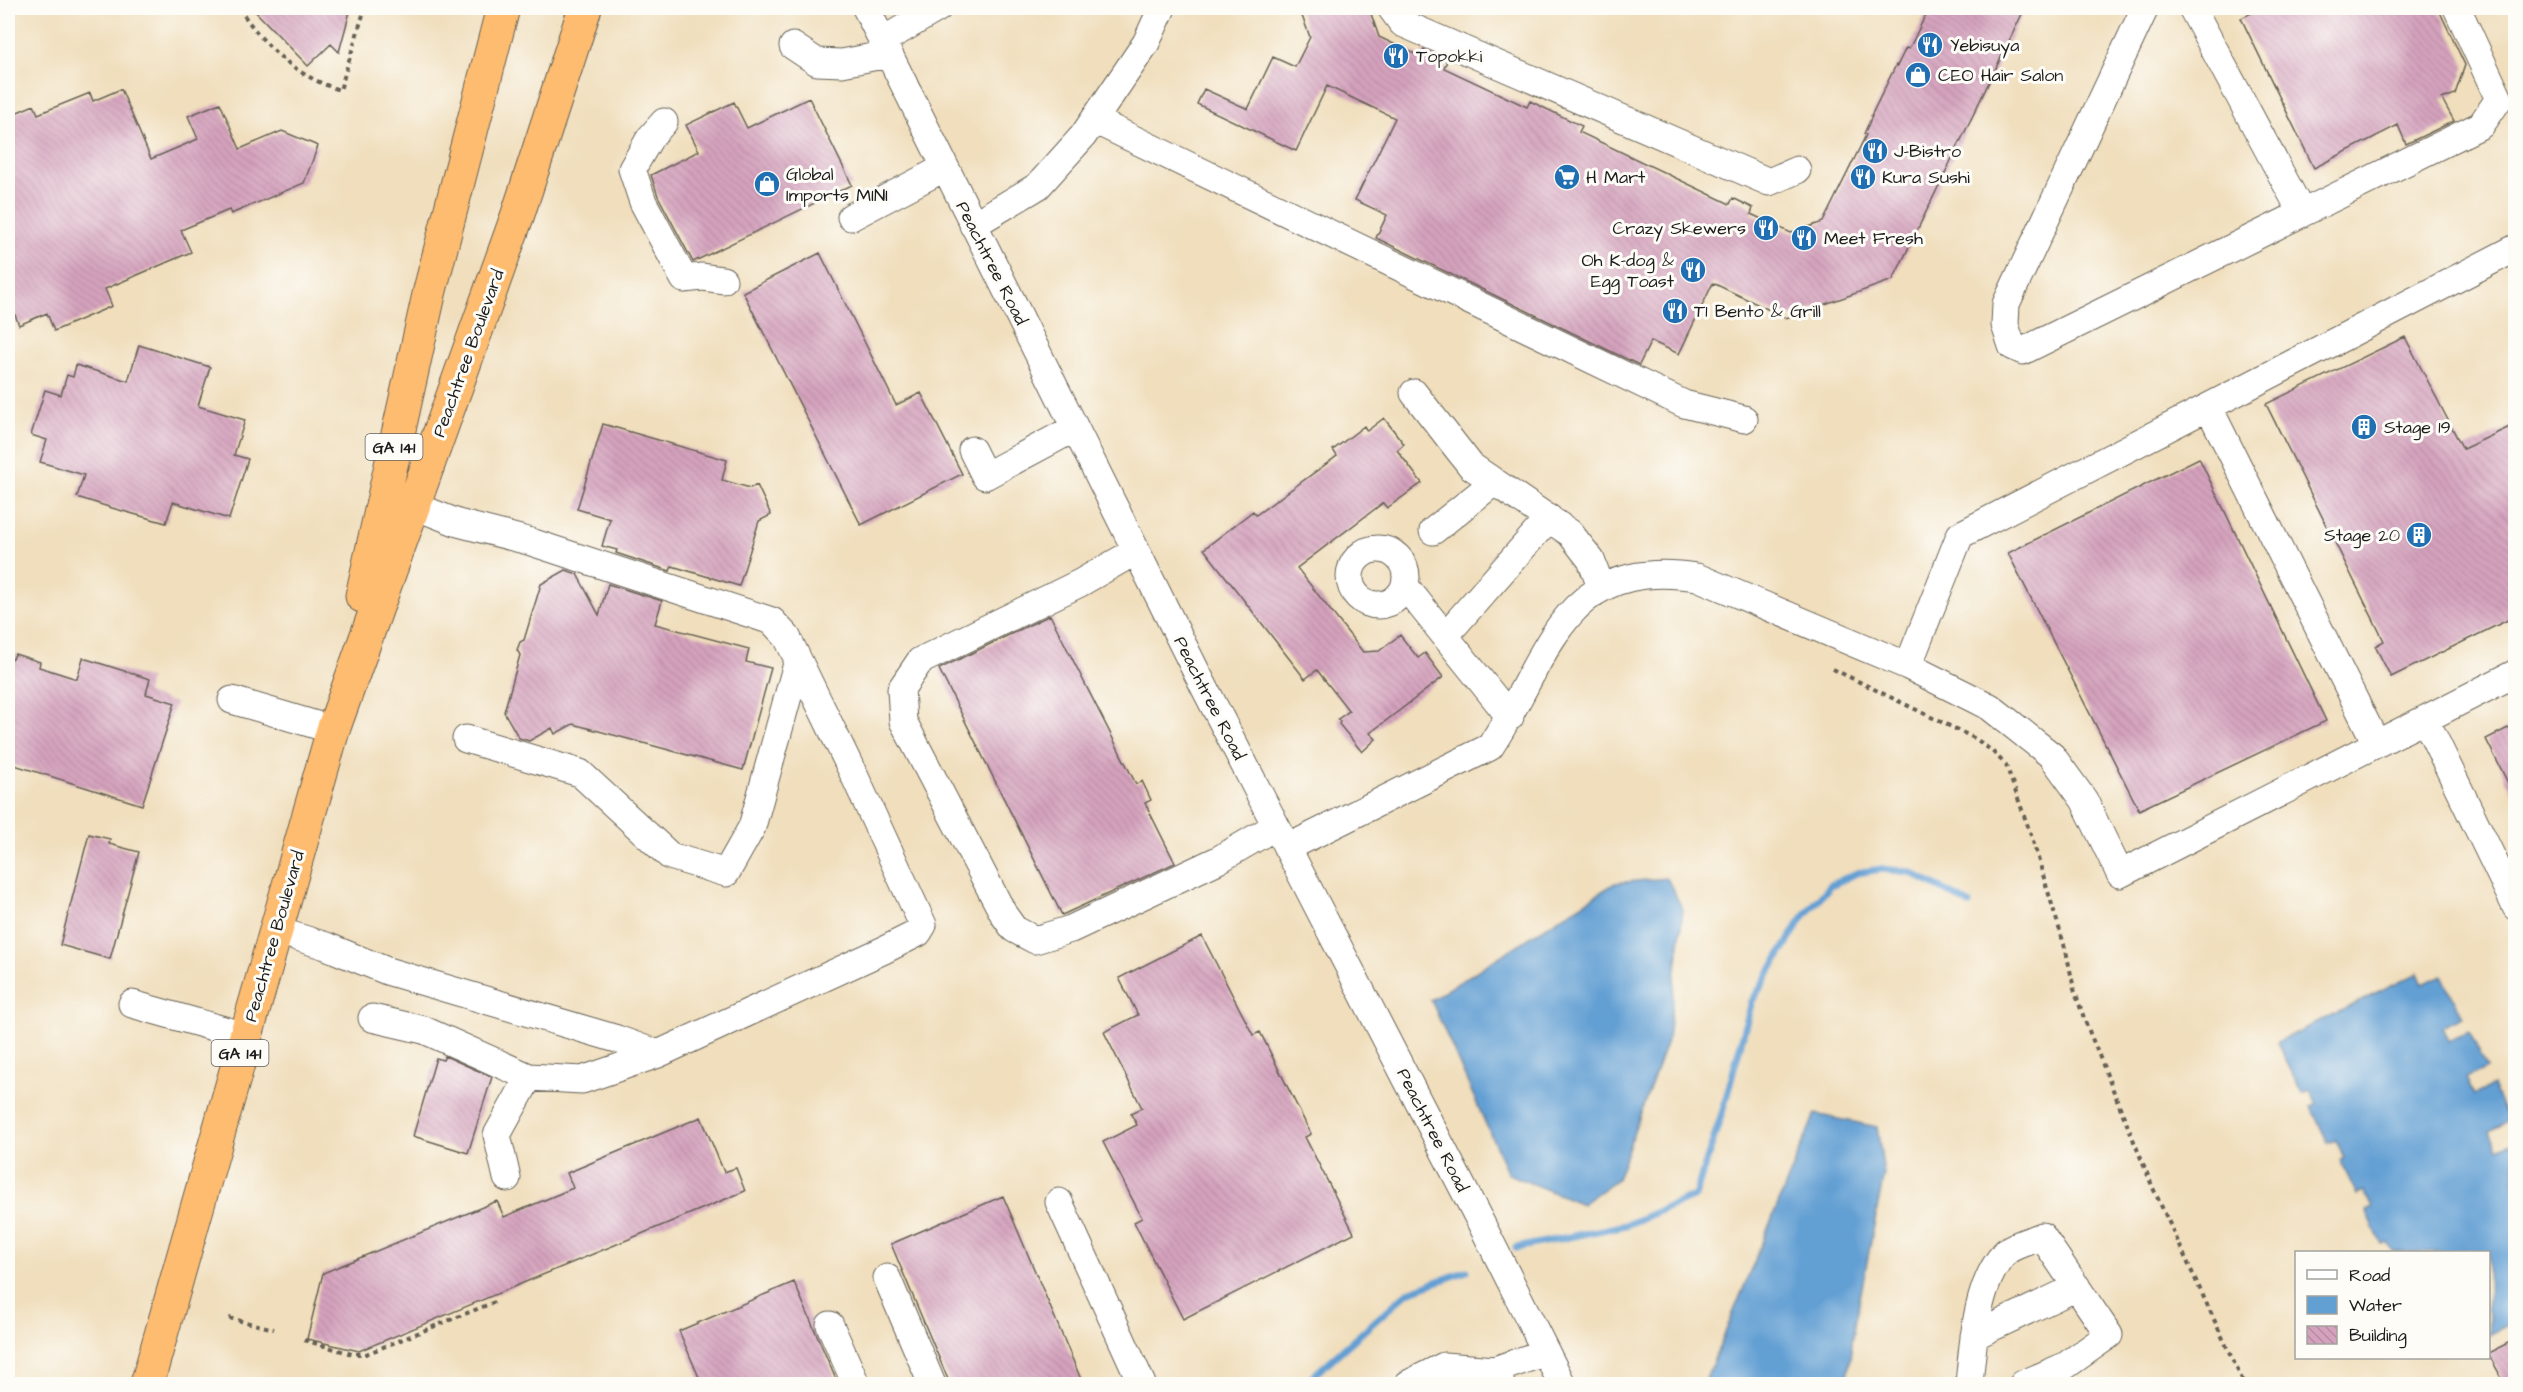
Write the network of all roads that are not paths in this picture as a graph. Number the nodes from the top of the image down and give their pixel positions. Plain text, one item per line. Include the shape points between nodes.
1 (503, 8) edge
2 (585, 8) edge
3 (866, 8) edge
4 (938, 8) edge
5 (1162, 8) edge
6 (1391, 8) edge
7 (2145, 8) edge
8 (2192, 8) edge
9 (2457, 8) edge
10 (793, 46) dead end
11 (885, 47) junction
12 (1094, 120) junction
13 (664, 122) dead end
14 (945, 168) junction
15 (1797, 170) dead end
16 (2302, 213) junction
17 (851, 217) dead end
18 (973, 225) junction
19 (2516, 248) edge
20 (723, 280) dead end
21 (1414, 393) dead end
22 (2209, 408) junction
23 (1744, 419) dead end
24 (1075, 428) junction
25 (972, 450) dead end
26 (1494, 482) junction
27 (412, 505) junction
28 (1549, 518) junction
29 (1433, 531) dead end
30 (1136, 551) junction
31 (1405, 586) dead end
32 (1601, 587) junction
33 (1445, 636) junction
34 (798, 660) junction
35 (1908, 666) junction
36 (2516, 673) edge
37 (232, 700) dead end
38 (1510, 717) junction
39 (2425, 718) junction
40 (333, 730) junction
41 (466, 739) dead end
42 (2376, 743) junction
43 (1281, 837) junction
44 (2516, 907) edge
45 (275, 930) junction
46 (132, 1004) dead end
47 (372, 1018) dead end
48 (245, 1036) junction
49 (658, 1053) junction
50 (529, 1077) junction
51 (507, 1178) dead end
52 (1059, 1202) dead end
53 (887, 1278) dead end
54 (2077, 1287) junction
55 (830, 1325) dead end
56 (1974, 1336) junction
57 (1546, 1352) junction
58 (1498, 1377) edge
59 (147, 1384) edge
60 (856, 1384) edge
61 (932, 1384) edge
62 (1142, 1384) edge
63 (1408, 1384) edge
64 (1562, 1384) edge
65 (1969, 1384) edge
66 (2023, 1384) edge

1 - 40 highway, Peachtree Boulevard / GA 141 via 430,290
2 - 27 highway, Peachtree Boulevard / GA 141 via 518,214
3 - 11 street, Peachtree Road
4 - 11 street
5 - 12 street via 1146,43
6 - 15 street via 1402,23 1769,182
7 - 16 street via 2006,304 2005,325 2012,346 2023,351
8 - 16 street
9 - 16 street via 2499,99 2481,125
10 - 11 street via 818,62 842,63
11 - 14 street, Peachtree Road
12 - 18 street via 1038,186
12 - 23 street via 1683,404
13 - 20 street via 632,169 643,202 684,279
14 - 17 street
14 - 18 street, Peachtree Road
18 - 24 street, Peachtree Road
19 - 22 street
21 - 26 street via 1471,466
22 - 35 street via 1960,535
22 - 42 street
24 - 25 street via 986,476
24 - 30 street, Peachtree Road
26 - 28 street
26 - 29 street
27 - 34 street via 458,523 528,541 772,621 787,637
27 - 40 highway, Peachtree Boulevard / GA 141
28 - 32 street via 1570,533 1591,560
28 - 33 street
30 - 43 street, Peachtree Road
30 - 43 street via 1080,583 920,661 901,689 903,721 1004,915 1014,929 1035,940 1071,929 1218,860
31 - 33 street
32 - 35 street via 1628,578 1667,573 1697,577
32 - 38 street via 1580,603 1554,633
33 - 38 street
34 - 41 street via 752,827 726,873 670,856 580,773
34 - 49 street via 923,925 918,933 884,950
35 - 42 street via 1990,707 2052,756 2084,800 2120,874
36 - 39 street
37 - 40 street
38 - 43 street via 1490,747
39 - 42 street
39 - 44 street
40 - 45 highway, Peachtree Boulevard / GA 141
43 - 57 street, Peachtree Road
45 - 48 highway, Peachtree Boulevard / GA 141
45 - 49 street via 387,971
46 - 48 street
47 - 50 street via 424,1030
48 - 59 highway, Peachtree Boulevard / GA 141
49 - 50 street via 582,1080
50 - 51 street via 497,1135
52 - 62 street
53 - 61 street
54 - 56 street
54 - 56 street via 2042,1236 2005,1252 1987,1282
54 - 66 street via 2109,1335 2065,1366
55 - 60 street
56 - 65 street
57 - 58 street
57 - 64 street, Peachtree Road
58 - 63 street via 1444,1366

